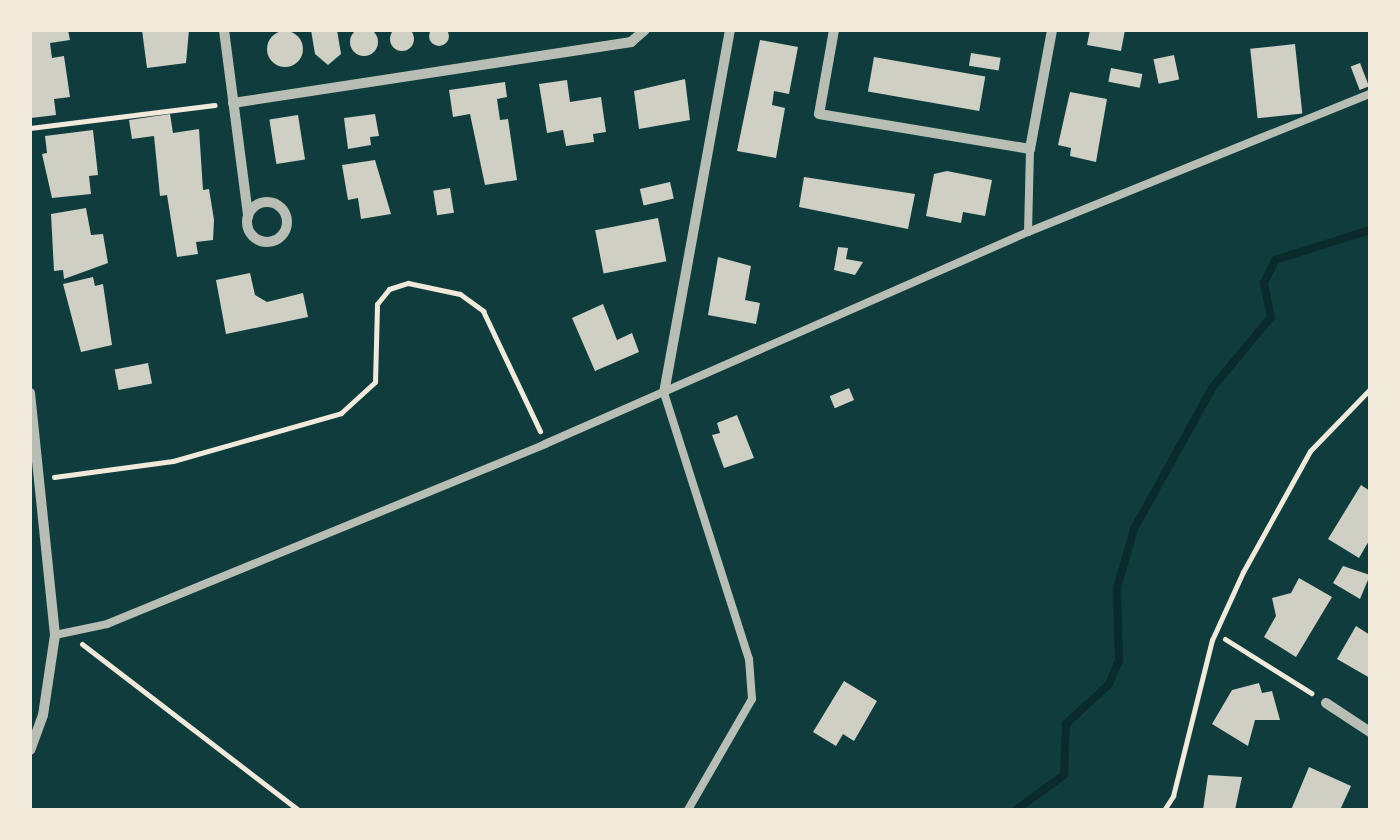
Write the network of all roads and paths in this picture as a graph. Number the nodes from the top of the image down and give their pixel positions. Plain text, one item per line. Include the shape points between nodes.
1 (224, 30) edge
2 (730, 30) edge
3 (833, 30) edge
4 (1052, 30) edge
5 (648, 31) edge
6 (1370, 94) edge
7 (233, 103) junction
8 (30, 128) edge
9 (1030, 149) junction
10 (248, 216) junction
11 (1028, 232) junction
12 (1370, 390) edge
13 (30, 393) edge
14 (664, 393) junction
15 (545, 444) junction
16 (36, 478) edge
17 (72, 634) junction
18 (55, 635) junction
19 (1226, 640) dead end
20 (1326, 703) joint
21 (1370, 732) edge
22 (30, 750) edge
23 (298, 810) edge
24 (688, 810) edge
25 (1164, 810) edge

1 - 7 street
2 - 14 street
3 - 9 street via 820,114
4 - 9 street
5 - 7 street via 630,42
6 - 11 lane
7 - 8 path
7 - 10 street
9 - 11 lane
10 - 10 street via 249,232 259,241 273,242 286,228 286,215 272,203 258,204
11 - 14 lane
12 - 25 path via 1310,450 1243,572 1212,640
13 - 16 street
14 - 15 lane
14 - 24 lane via 749,659 752,699
15 - 16 path via 484,312 432,284 408,283 388,290 378,304 375,382 341,413 173,461
15 - 17 lane
16 - 18 street
17 - 18 lane
17 - 23 path
18 - 22 street via 43,715
19 - 20 path
20 - 21 street

